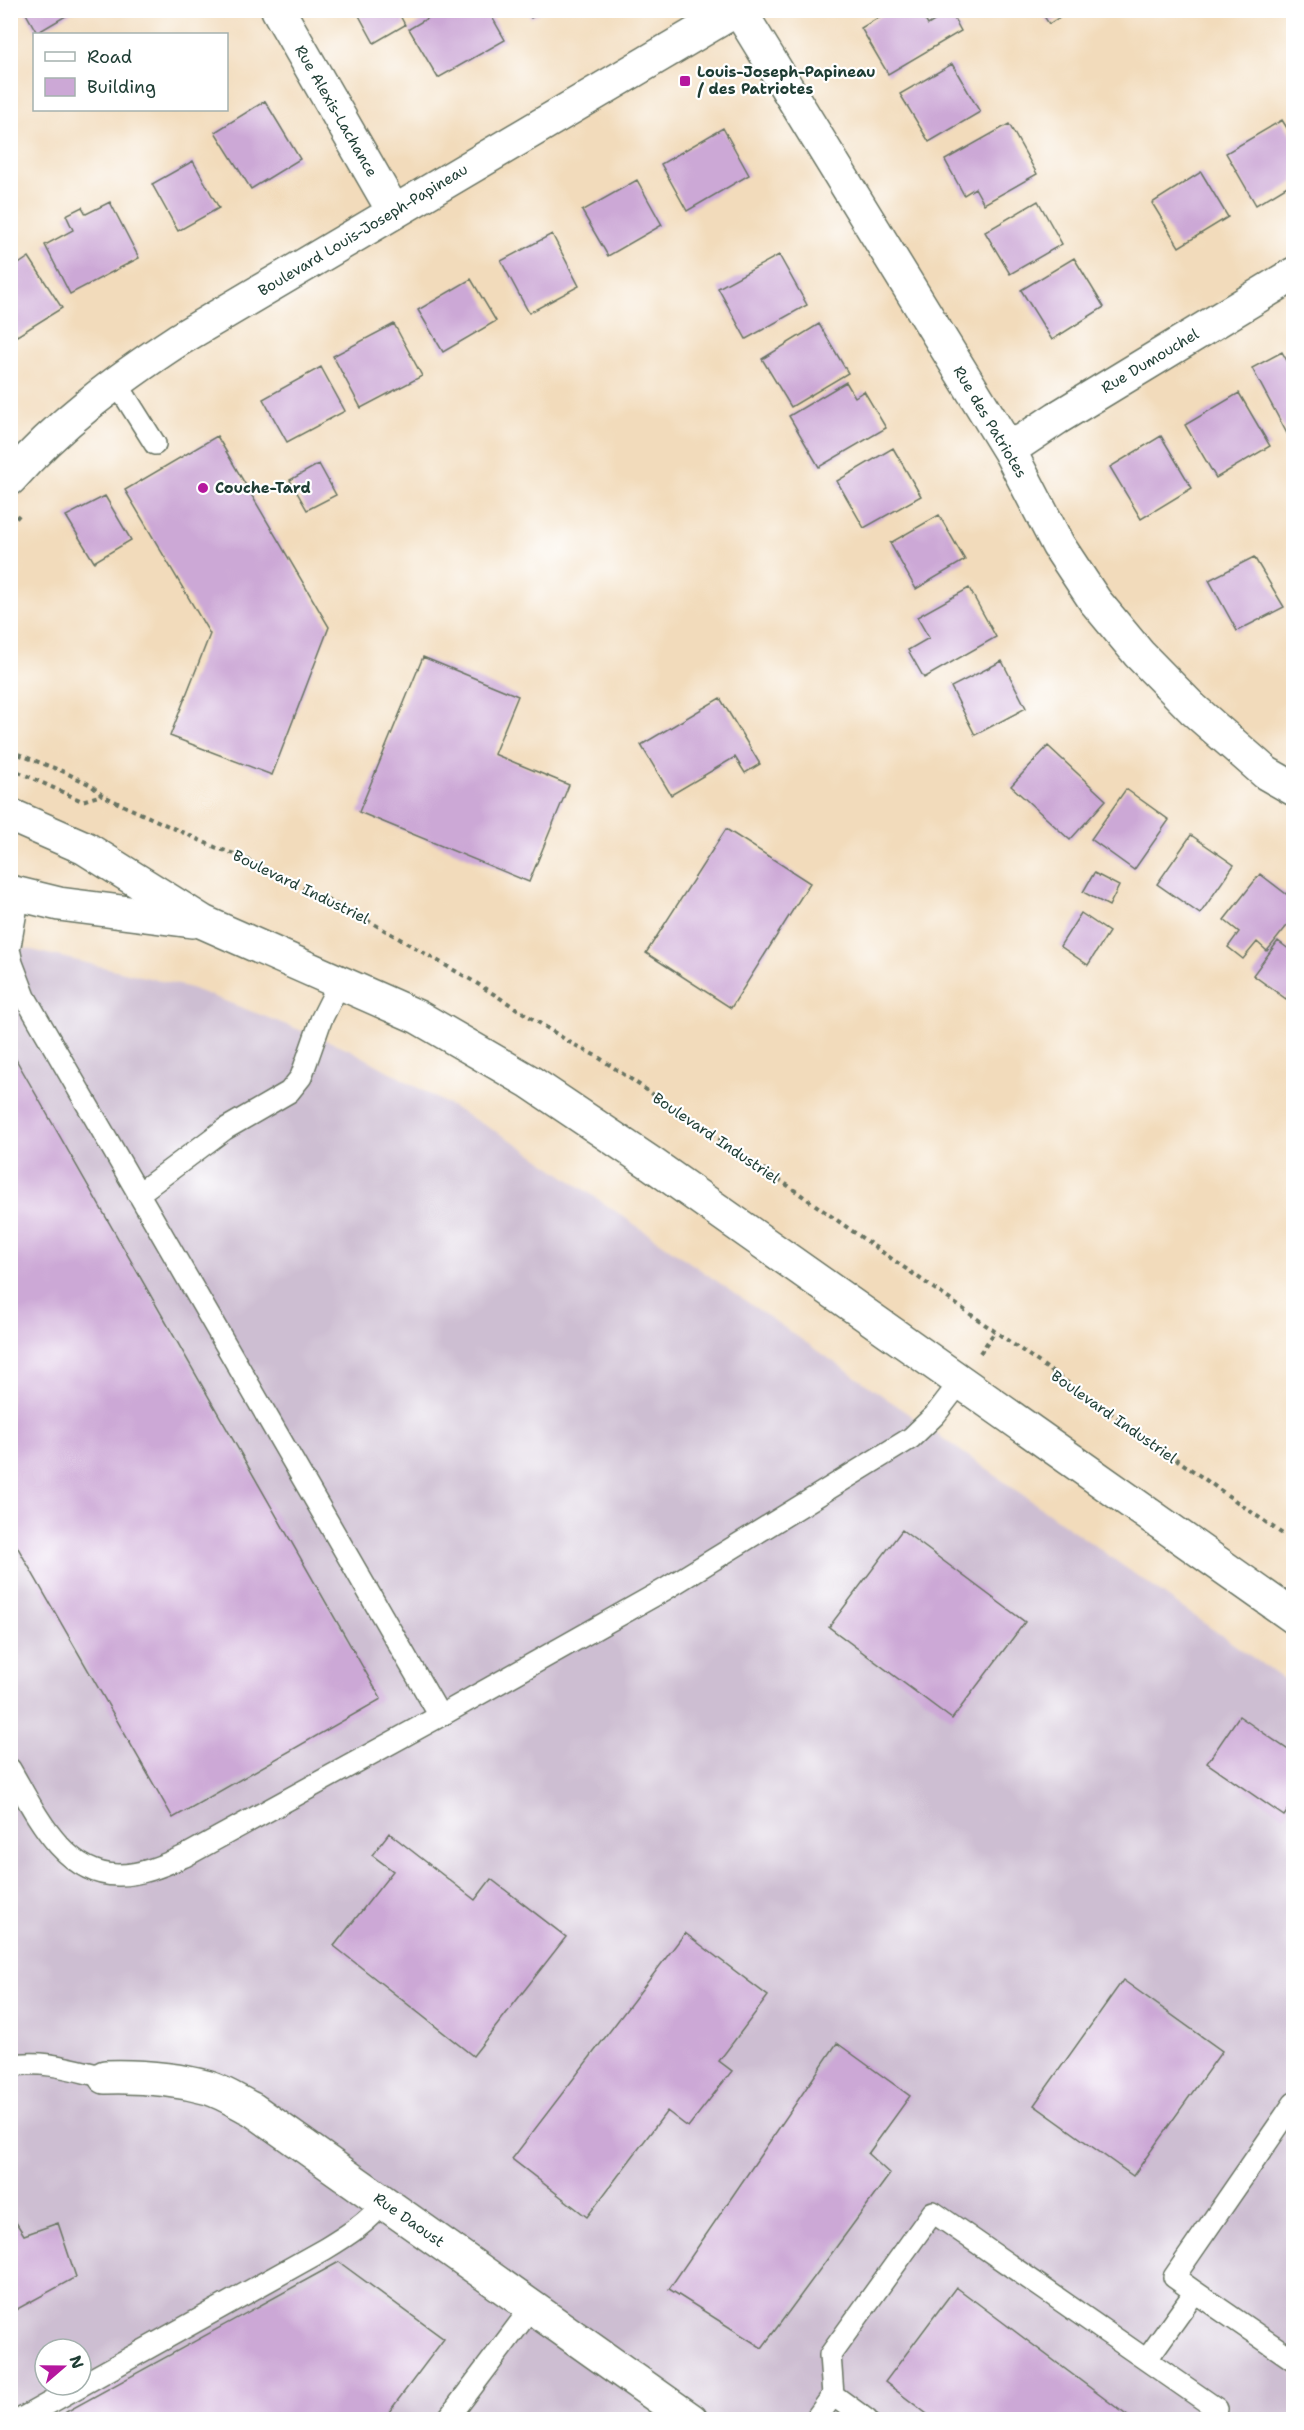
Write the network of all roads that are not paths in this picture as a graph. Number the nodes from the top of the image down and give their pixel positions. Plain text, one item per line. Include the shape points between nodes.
1 (278, 10) edge
2 (738, 10) edge
3 (394, 212) junction
4 (1293, 274) edge
5 (116, 382) junction
6 (154, 444) dead end
7 (1009, 450) junction
8 (10, 479) edge
9 (1293, 789) edge
10 (10, 815) edge
11 (15, 893) edge
12 (202, 922) junction
13 (11, 945) edge
14 (340, 982) junction
15 (138, 1194) junction
16 (961, 1381) junction
17 (1293, 1617) edge
18 (440, 1716) junction
19 (10, 1770) edge
20 (10, 2066) edge
21 (105, 2077) joint
22 (1293, 2103) edge
23 (384, 2202) junction
24 (1195, 2292) junction
25 (532, 2307) junction
26 (1147, 2360) junction
27 (1293, 2360) edge
28 (833, 2395) junction
29 (1217, 2409) dead end
30 (671, 2414) edge
31 (19, 2420) edge
32 (447, 2420) edge
33 (815, 2420) edge
34 (867, 2420) edge

1 - 3 street, Rue Alexis-Lachance
2 - 3 street, Boulevard Louis-Joseph-Papineau
2 - 7 street, Rue des Patriotes
3 - 5 street, Boulevard Louis-Joseph-Papineau via 178,339
4 - 7 street, Rue Dumouchel
5 - 6 lane
5 - 8 street, Boulevard Louis-Joseph-Papineau via 62,427
7 - 9 street, Rue des Patriotes via 1058,545 1095,601 1139,654 1193,709 1266,773
10 - 12 street via 85,848
11 - 12 street via 59,904
11 - 13 lane
12 - 14 street
13 - 15 lane via 12,963 25,997
14 - 15 lane via 321,1020 301,1077 289,1092 225,1129
14 - 16 street via 418,1017 530,1082
15 - 18 lane
16 - 17 street
16 - 18 lane via 925,1425 897,1447 664,1590
18 - 19 lane via 186,1856 144,1872 106,1874 83,1865 63,1850 44,1829
20 - 21 lane via 46,2064
21 - 23 street, Rue Daoust via 142,2078 210,2089 252,2109
22 - 24 lane via 1174,2277
23 - 25 street, Rue Daoust
23 - 31 lane via 358,2229 325,2249
24 - 26 lane
24 - 27 lane
25 - 30 street, Rue Daoust
25 - 32 lane
26 - 28 lane via 933,2212 830,2355
26 - 29 lane
28 - 33 lane
28 - 34 lane

